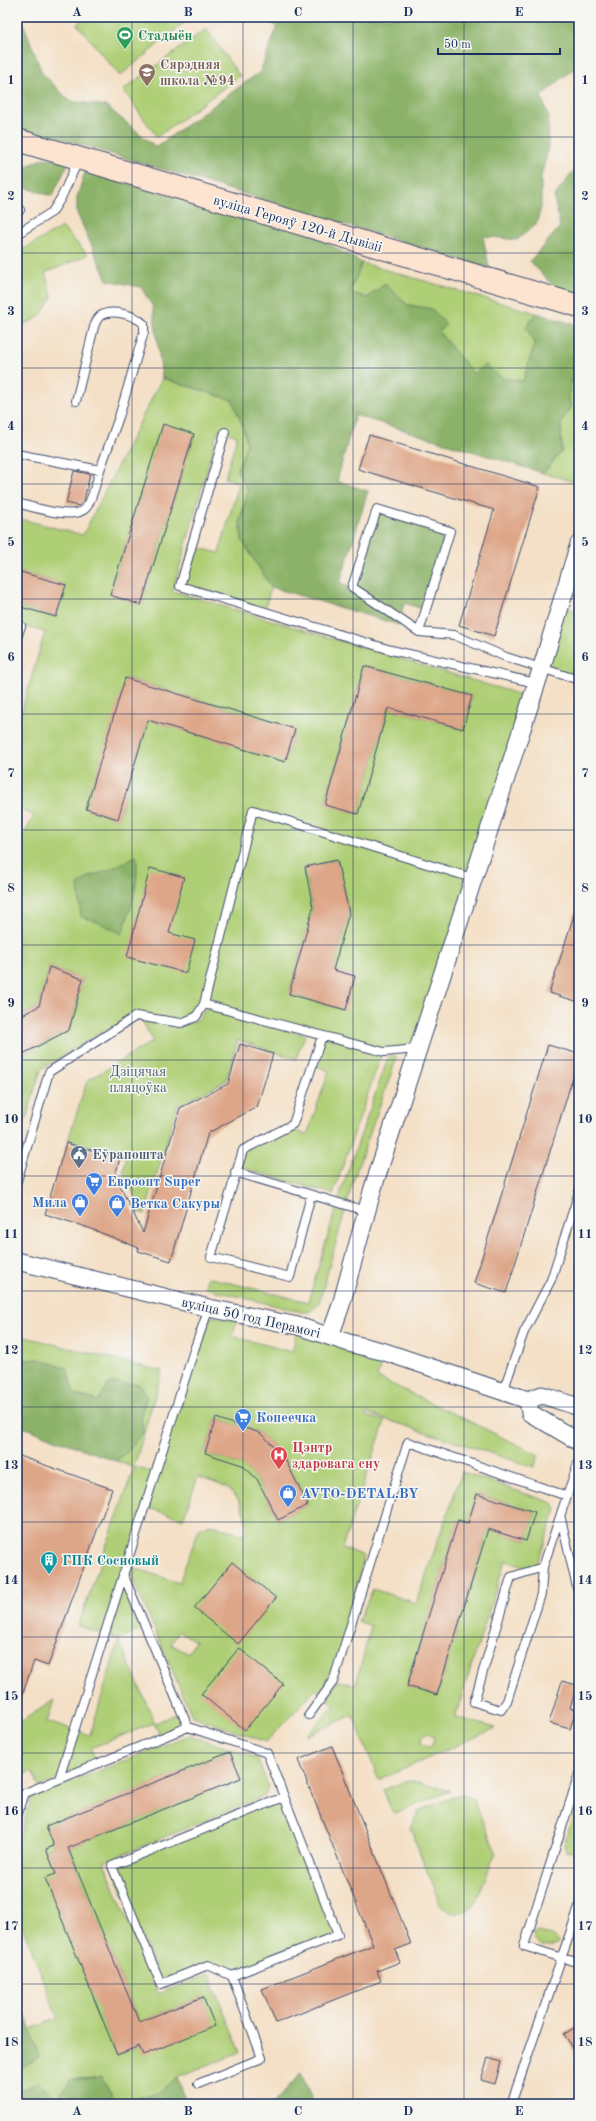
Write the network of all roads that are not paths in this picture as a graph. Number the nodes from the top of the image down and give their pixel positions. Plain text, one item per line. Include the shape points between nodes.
1 (17, 140) edge
2 (80, 158) junction
3 (17, 234) edge
4 (579, 306) edge
5 (76, 401) dead end
6 (225, 432) dead end
7 (17, 454) edge
8 (100, 470) junction
9 (17, 504) edge
10 (579, 544) edge
11 (21, 626) dead end
12 (419, 632) junction
13 (17, 638) edge
14 (539, 676) junction
15 (579, 680) edge
16 (472, 878) junction
17 (204, 1004) junction
18 (322, 1036) junction
19 (417, 1049) junction
20 (235, 1172) junction
21 (17, 1181) edge
22 (579, 1192) edge
23 (311, 1195) junction
24 (366, 1211) junction
25 (17, 1261) edge
26 (209, 1308) junction
27 (330, 1336) junction
28 (503, 1391) junction
29 (528, 1400) junction
30 (579, 1407) edge
31 (579, 1442) edge
32 (579, 1460) edge
33 (567, 1496) junction
34 (561, 1519) junction
35 (543, 1567) junction
36 (124, 1574) junction
37 (579, 1596) edge
38 (309, 1715) dead end
39 (188, 1727) junction
40 (579, 1774) edge
41 (58, 1779) junction
42 (284, 1797) junction
43 (17, 1816) edge
44 (579, 1907) edge
45 (563, 1958) junction
46 (579, 1963) edge
47 (232, 1976) junction
48 (198, 2084) dead end
49 (511, 2104) edge

1 - 2 street, вуліца Герояў 120-й Дывізіі
2 - 3 lane via 52,212
2 - 4 street, вуліца Герояў 120-й Дывізіі
5 - 8 lane via 98,317 107,312 139,319 144,324 144,332 119,418
6 - 14 lane via 180,586 392,650
7 - 8 lane
8 - 9 lane via 87,508 79,514 65,514
10 - 14 street
11 - 13 lane
12 - 12 lane via 450,531 377,509 352,587
12 - 14 lane via 454,635
14 - 15 lane
14 - 16 street
16 - 17 lane via 254,810
16 - 19 street
17 - 18 lane
17 - 21 lane via 196,1017 181,1023 136,1016 49,1072
18 - 19 lane via 384,1052
18 - 20 lane via 293,1124 243,1150
19 - 24 street
20 - 23 lane
20 - 23 lane via 211,1257 290,1277
22 - 28 lane via 551,1280 524,1332
23 - 24 lane
24 - 27 street
25 - 26 street, вуліца 50 год Перамогі
26 - 27 street, вуліца 50 год Перамогі via 298,1326
26 - 36 lane
27 - 28 street, вуліца 50 год Перамогі
28 - 29 street, вуліца 50 год Перамогі
29 - 30 street via 542,1395
29 - 31 street via 530,1414
32 - 33 lane
33 - 34 lane
33 - 38 lane via 408,1442 334,1682
34 - 35 lane
34 - 37 lane
35 - 35 lane via 511,1577 474,1702 500,1710 507,1701 541,1594
36 - 39 lane
36 - 41 lane
39 - 41 lane
39 - 42 lane via 266,1753
40 - 45 lane via 524,1946
41 - 43 lane via 25,1793
42 - 47 lane via 338,1935
42 - 47 lane via 112,1866 161,1984 208,1965
44 - 45 lane
45 - 46 lane
45 - 49 lane
47 - 48 lane via 262,2058

